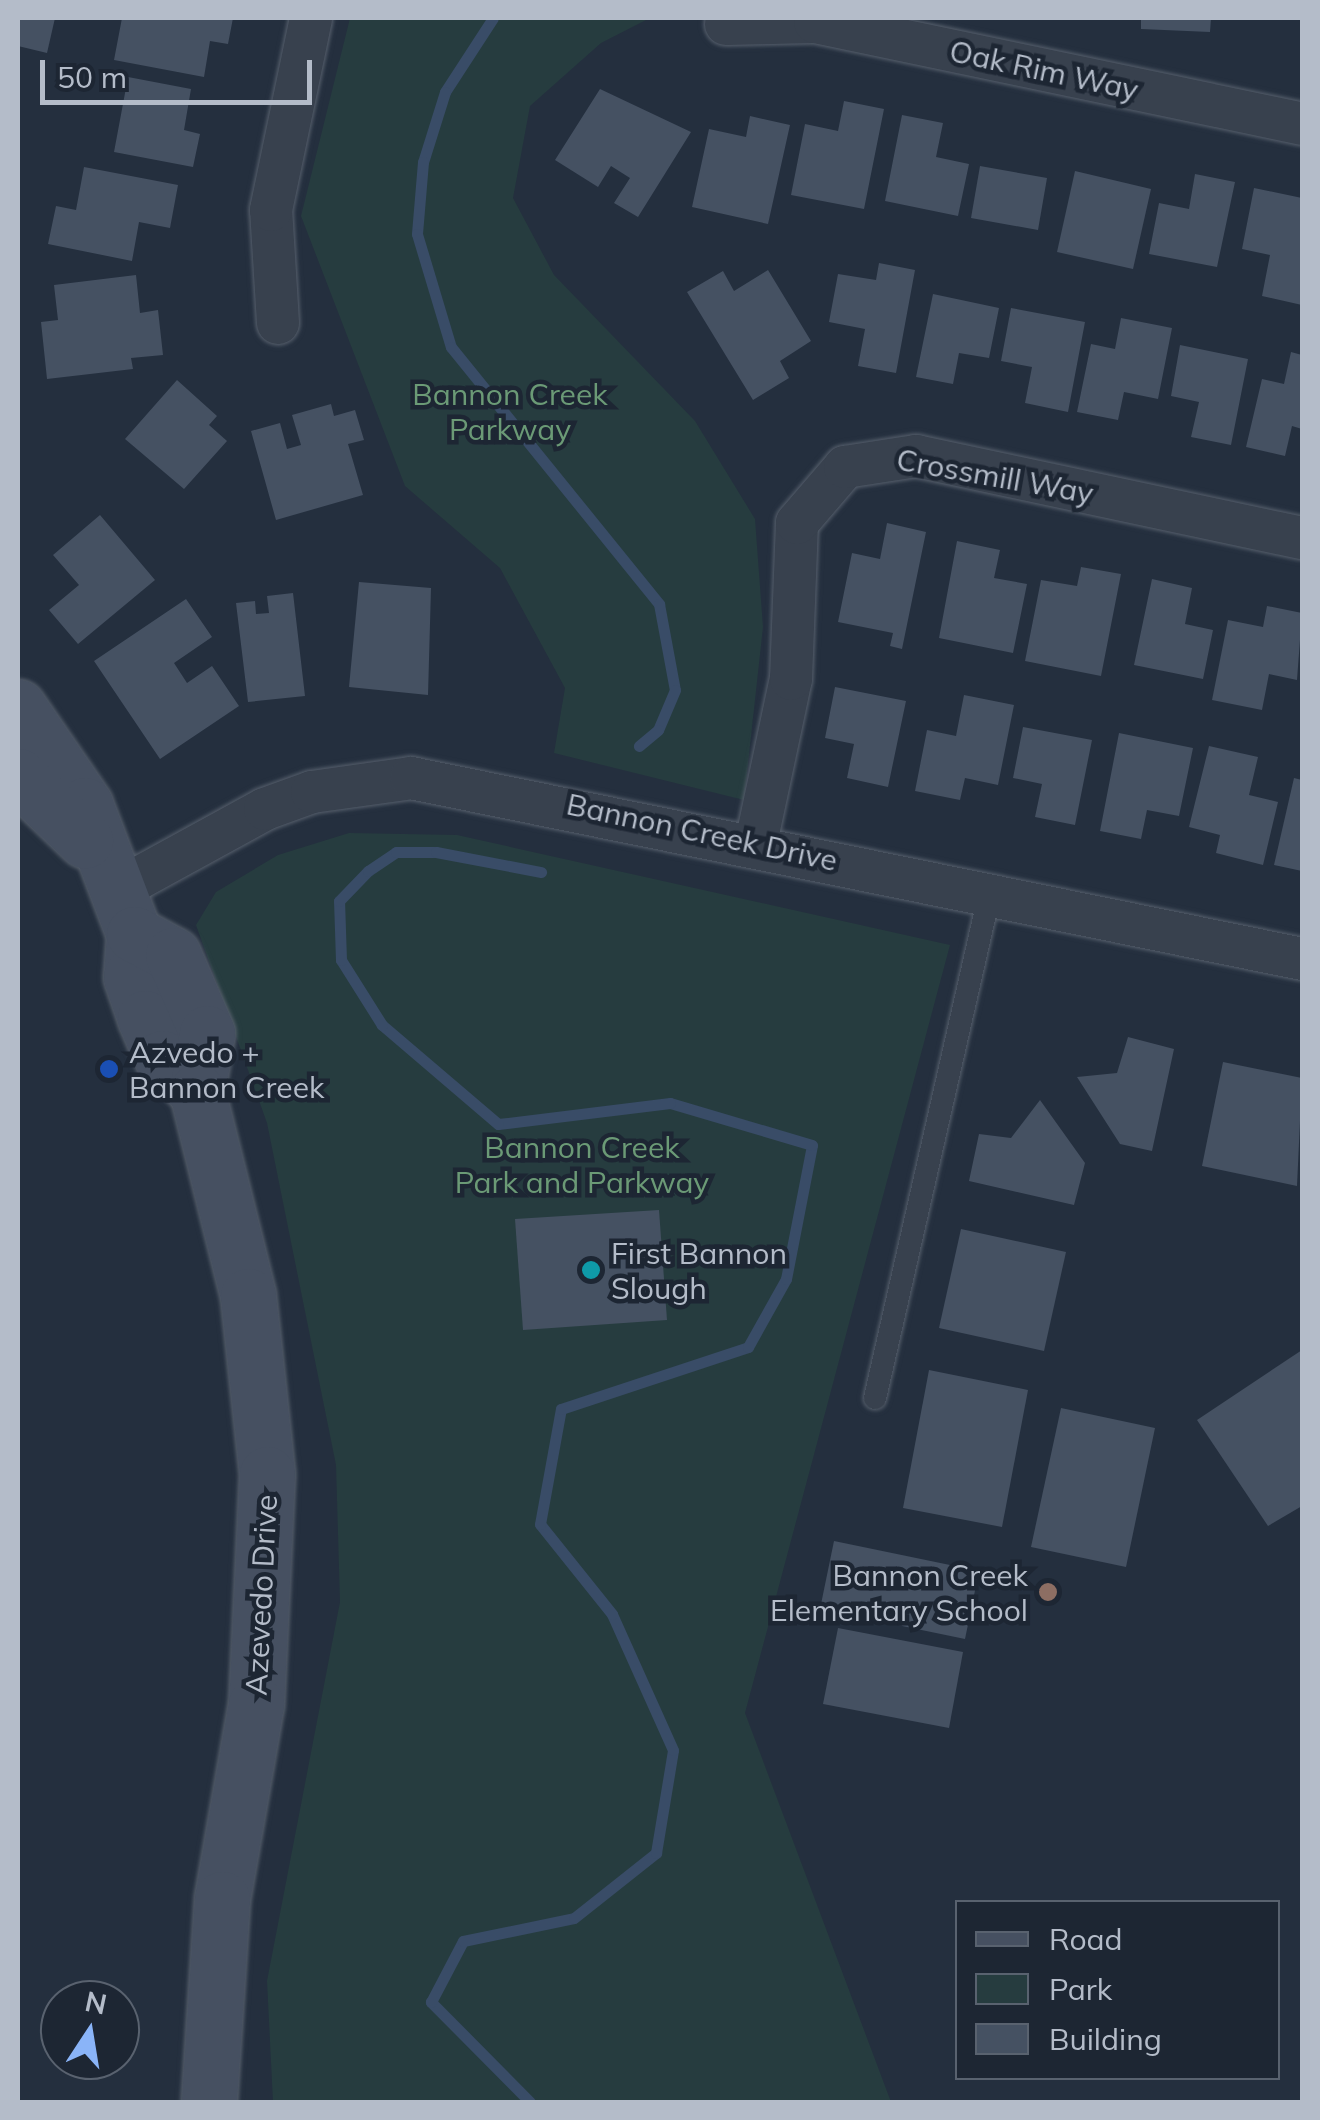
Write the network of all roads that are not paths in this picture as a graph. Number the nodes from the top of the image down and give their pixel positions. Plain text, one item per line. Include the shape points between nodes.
1 (311, 18) edge
2 (726, 24) dead end
3 (1302, 124) edge
4 (278, 323) dead end
5 (1302, 538) edge
6 (18, 706) edge
7 (18, 776) edge
8 (756, 843) junction
9 (119, 892) junction
10 (990, 892) junction
11 (1302, 958) edge
12 (875, 1398) dead end
13 (208, 2102) edge

1 - 4 street via 271,210
2 - 3 street, Oak Rim Way via 815,22
5 - 8 street, Crossmill Way via 916,456 845,467 797,523 791,679
6 - 9 street via 85,805
7 - 9 street, Azevedo Drive
8 - 9 street, Bannon Creek Drive via 460,781 377,780 265,809
8 - 10 street, Bannon Creek Drive
9 - 13 street, Azevedo Drive via 173,955 207,1033 197,1091 248,1296 267,1493 256,1704 222,1899
10 - 11 street, Bannon Creek Drive
10 - 12 lane

